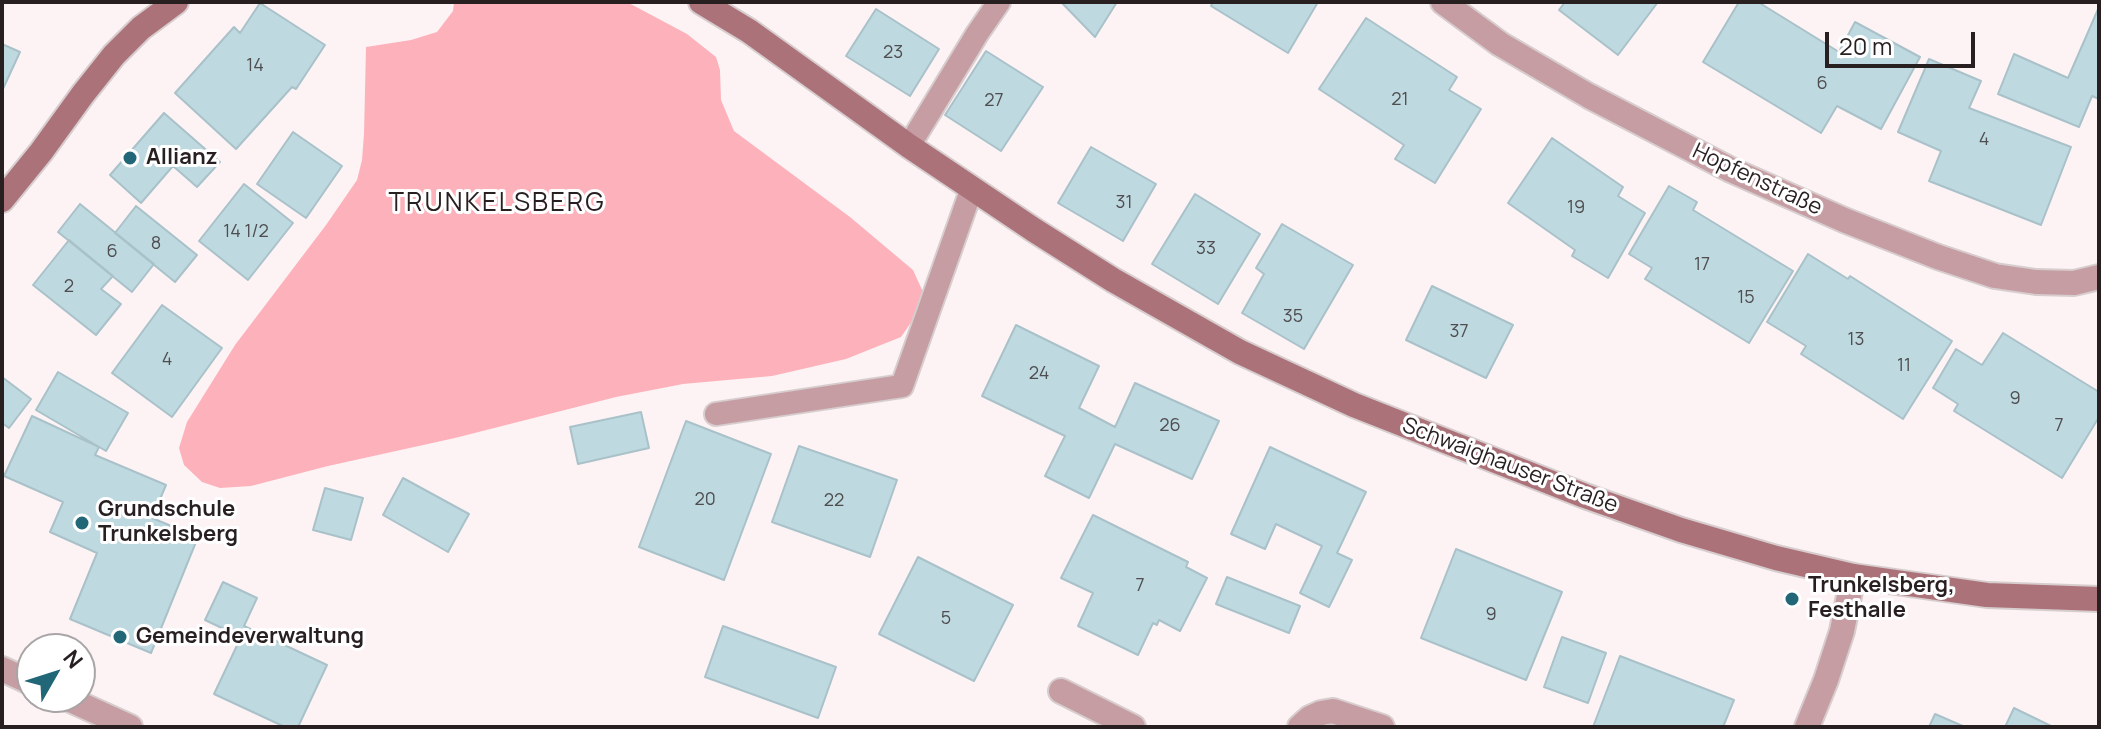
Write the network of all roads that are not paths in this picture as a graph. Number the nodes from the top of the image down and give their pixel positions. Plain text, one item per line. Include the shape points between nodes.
1 (176, 2) edge
2 (701, 2) edge
3 (999, 2) edge
4 (1443, 2) edge
5 (909, 146) junction
6 (972, 188) junction
7 (2, 200) edge
8 (2099, 277) edge
9 (716, 414) dead end
10 (1853, 576) junction
11 (2099, 599) edge
12 (1061, 691) dead end
13 (96, 712) edge
14 (130, 727) edge
15 (1133, 727) edge
16 (1300, 727) edge
17 (1382, 727) edge
18 (1807, 727) edge

1 - 7 street via 114,55
2 - 5 street, Schwaighauser Straße
3 - 5 lane
4 - 8 street, Hopfenstraße via 1500,44 1589,96 1731,170 1844,220 1995,276 2074,283
5 - 6 street, Schwaighauser Straße
6 - 9 lane via 902,386
6 - 10 street, Schwaighauser Straße via 1175,317 1354,405 1681,530
10 - 11 street, Schwaighauser Straße via 1987,595
10 - 18 street via 1842,631
12 - 15 street
13 - 14 street
16 - 17 street via 1333,711

